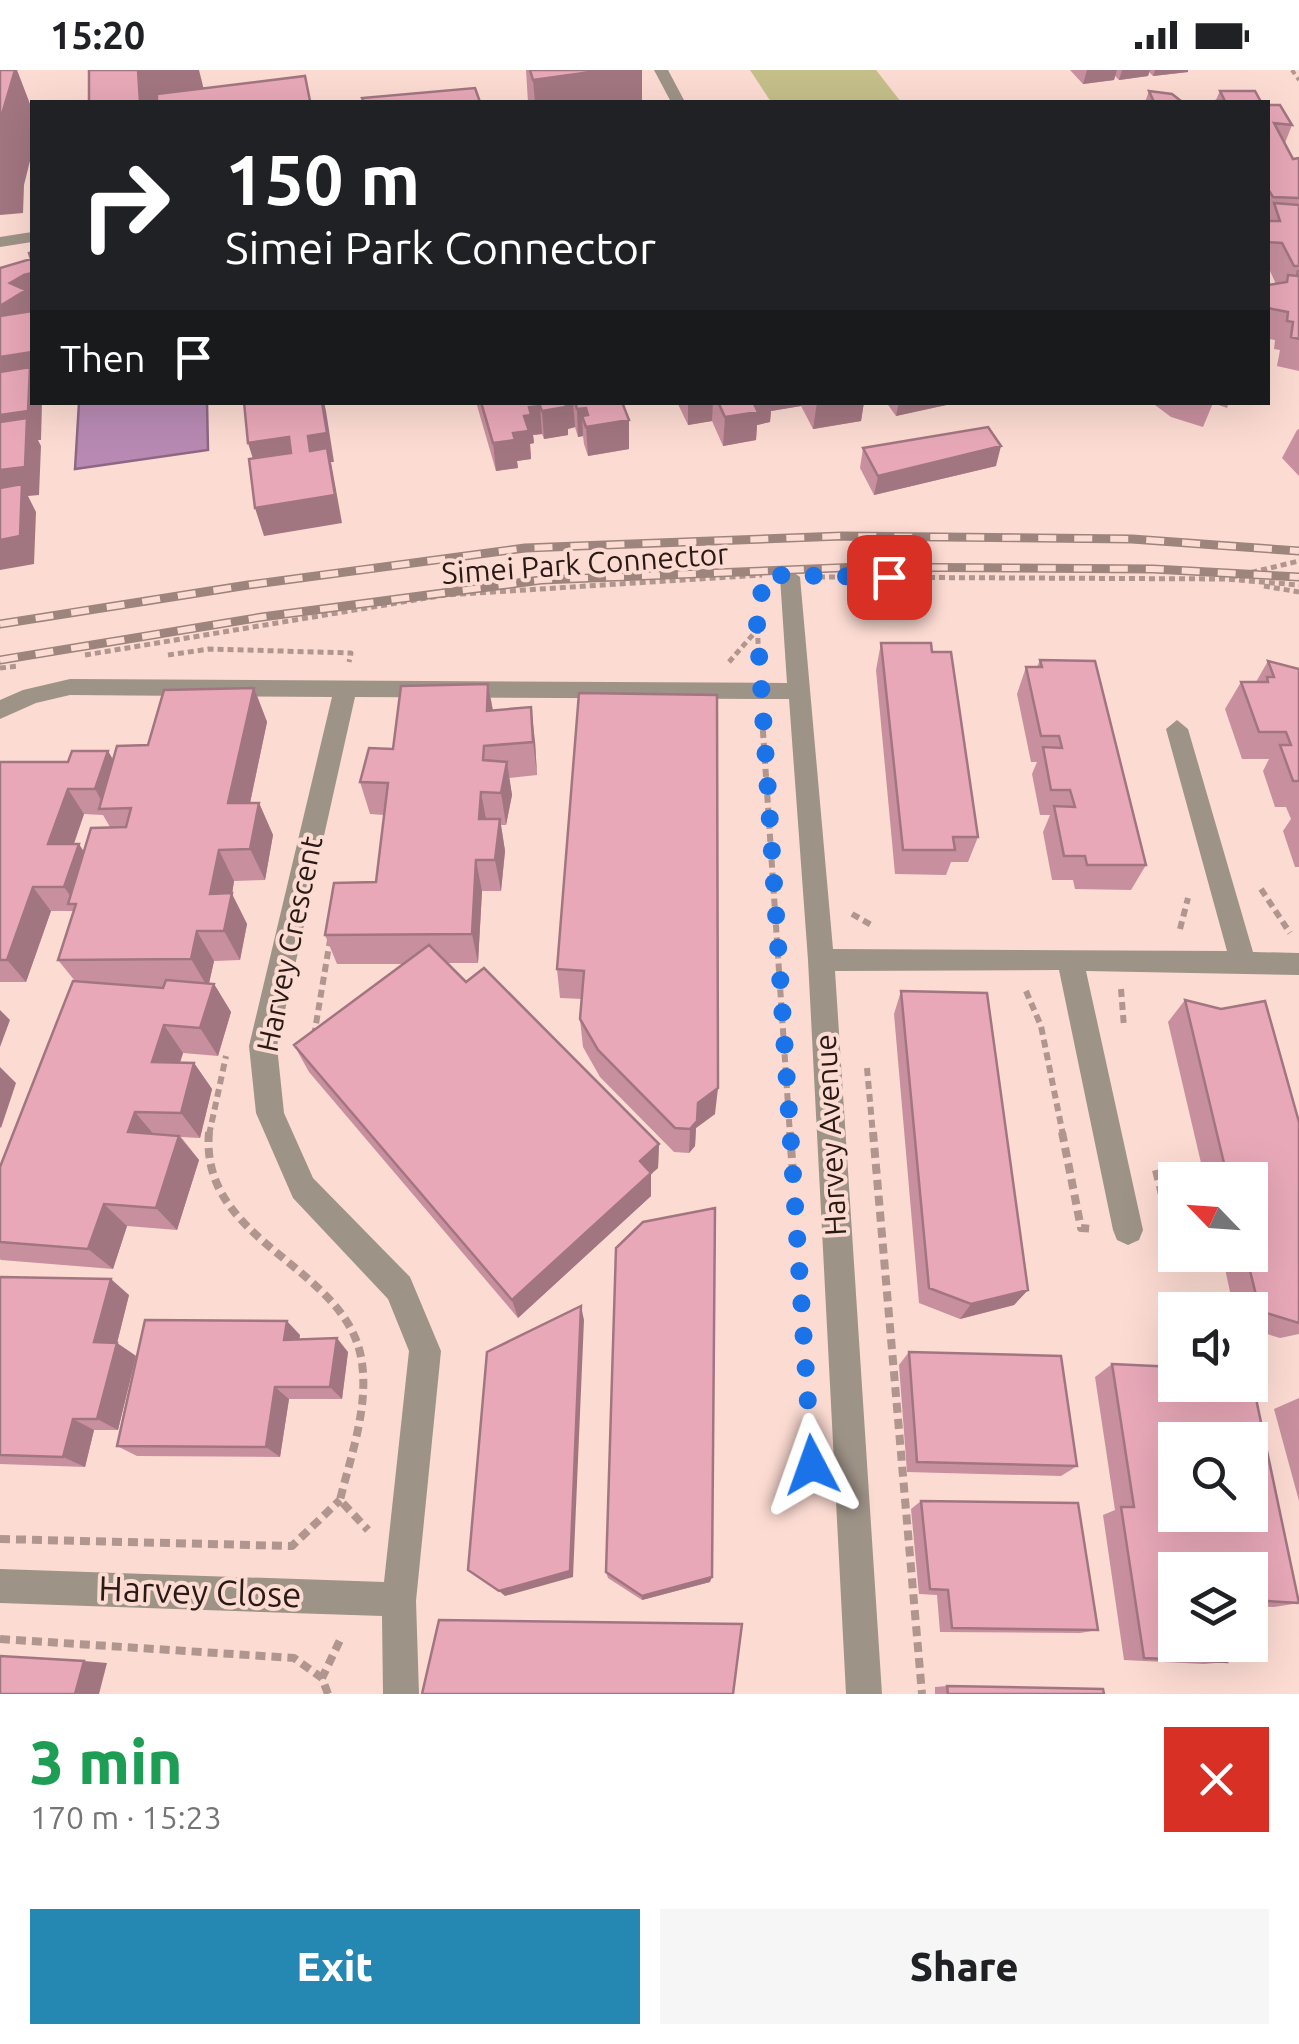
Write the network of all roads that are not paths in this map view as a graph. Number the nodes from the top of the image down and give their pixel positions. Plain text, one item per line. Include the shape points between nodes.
1 (661, 70) edge
2 (677, 100) edge
3 (30, 238) edge
4 (0, 242) edge
5 (779, 576) road end
6 (346, 686) junction
7 (800, 691) junction
8 (0, 710) edge
9 (1177, 729) dead end
10 (1070, 959) junction
11 (839, 960) junction
12 (1242, 963) junction
13 (1299, 964) edge
14 (1128, 1230) road end
15 (0, 1586) edge
16 (399, 1600) junction
17 (401, 1694) edge
18 (864, 1694) edge

1 - 2 street
3 - 4 street
5 - 7 street, Harvey Avenue
6 - 7 street
6 - 8 street via 70,687
6 - 16 street, Harvey Crescent via 263,1046 270,1113 303,1188 398,1288 425,1351
7 - 11 street, Harvey Avenue
9 - 12 street
10 - 11 street
10 - 12 street
10 - 14 street
11 - 18 street, Harvey Avenue
12 - 13 street
15 - 16 street, Harvey Close
16 - 17 street, Harvey Crescent

